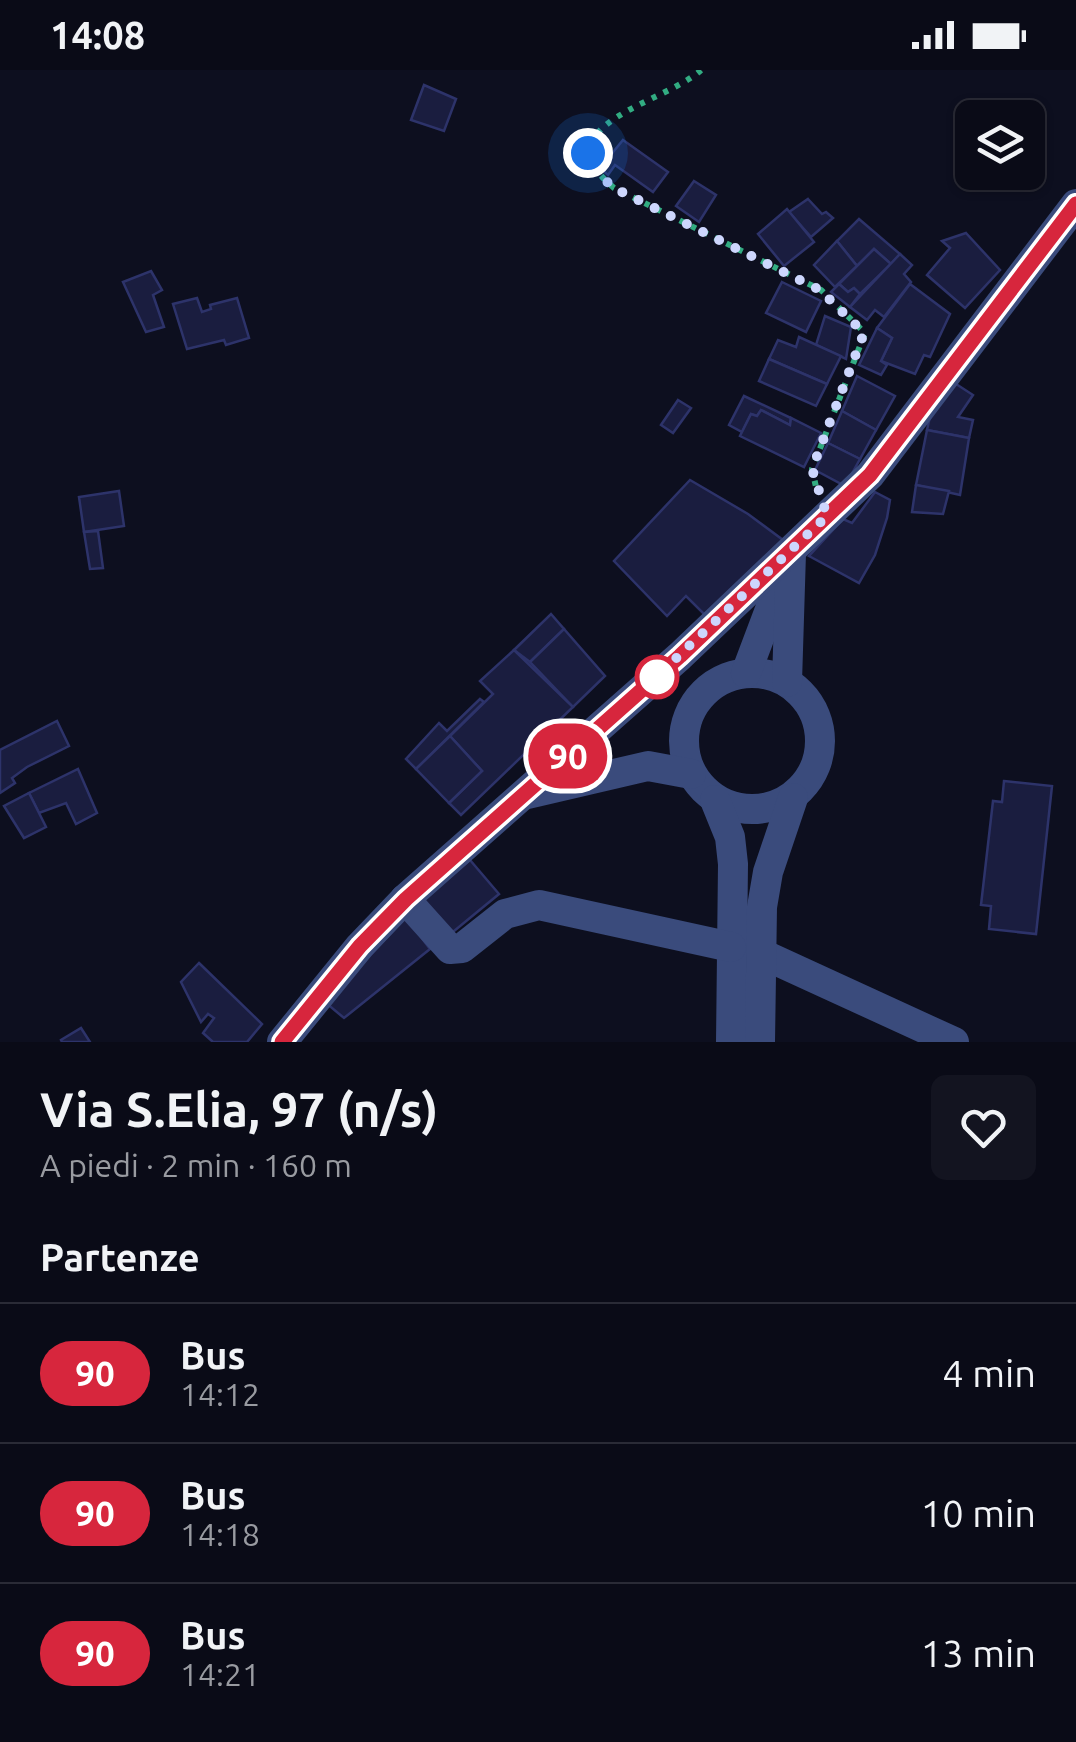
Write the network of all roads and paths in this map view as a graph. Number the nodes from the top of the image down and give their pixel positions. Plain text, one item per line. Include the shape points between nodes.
1 (701, 70) edge
2 (1076, 204) edge
3 (827, 516) junction
4 (791, 553) junction
5 (746, 673) junction
6 (788, 682) junction
7 (684, 734) junction
8 (648, 766) junction
9 (691, 774) junction
10 (525, 795) junction
11 (792, 798) junction
12 (715, 800) junction
13 (406, 899) junction
14 (732, 947) junction
15 (762, 954) junction
16 (282, 1042) edge
17 (731, 1042) edge
18 (760, 1042) edge
19 (954, 1042) edge

1 - 3 path via 604,125 588,153 614,188 820,290 864,333 812,469
2 - 3 street via 870,475
3 - 4 street
4 - 5 street
4 - 6 street
4 - 10 street
5 - 6 street
5 - 7 street via 704,692
6 - 11 street via 820,724 821,752 811,778
7 - 8 street
7 - 9 street
8 - 9 street
8 - 10 street
9 - 12 street
10 - 13 street
11 - 12 street via 754,810
11 - 15 street via 768,872
12 - 14 street via 730,836
13 - 14 street via 450,949 462,948 505,914 539,905
13 - 16 street
14 - 17 street
15 - 18 street
15 - 19 street

